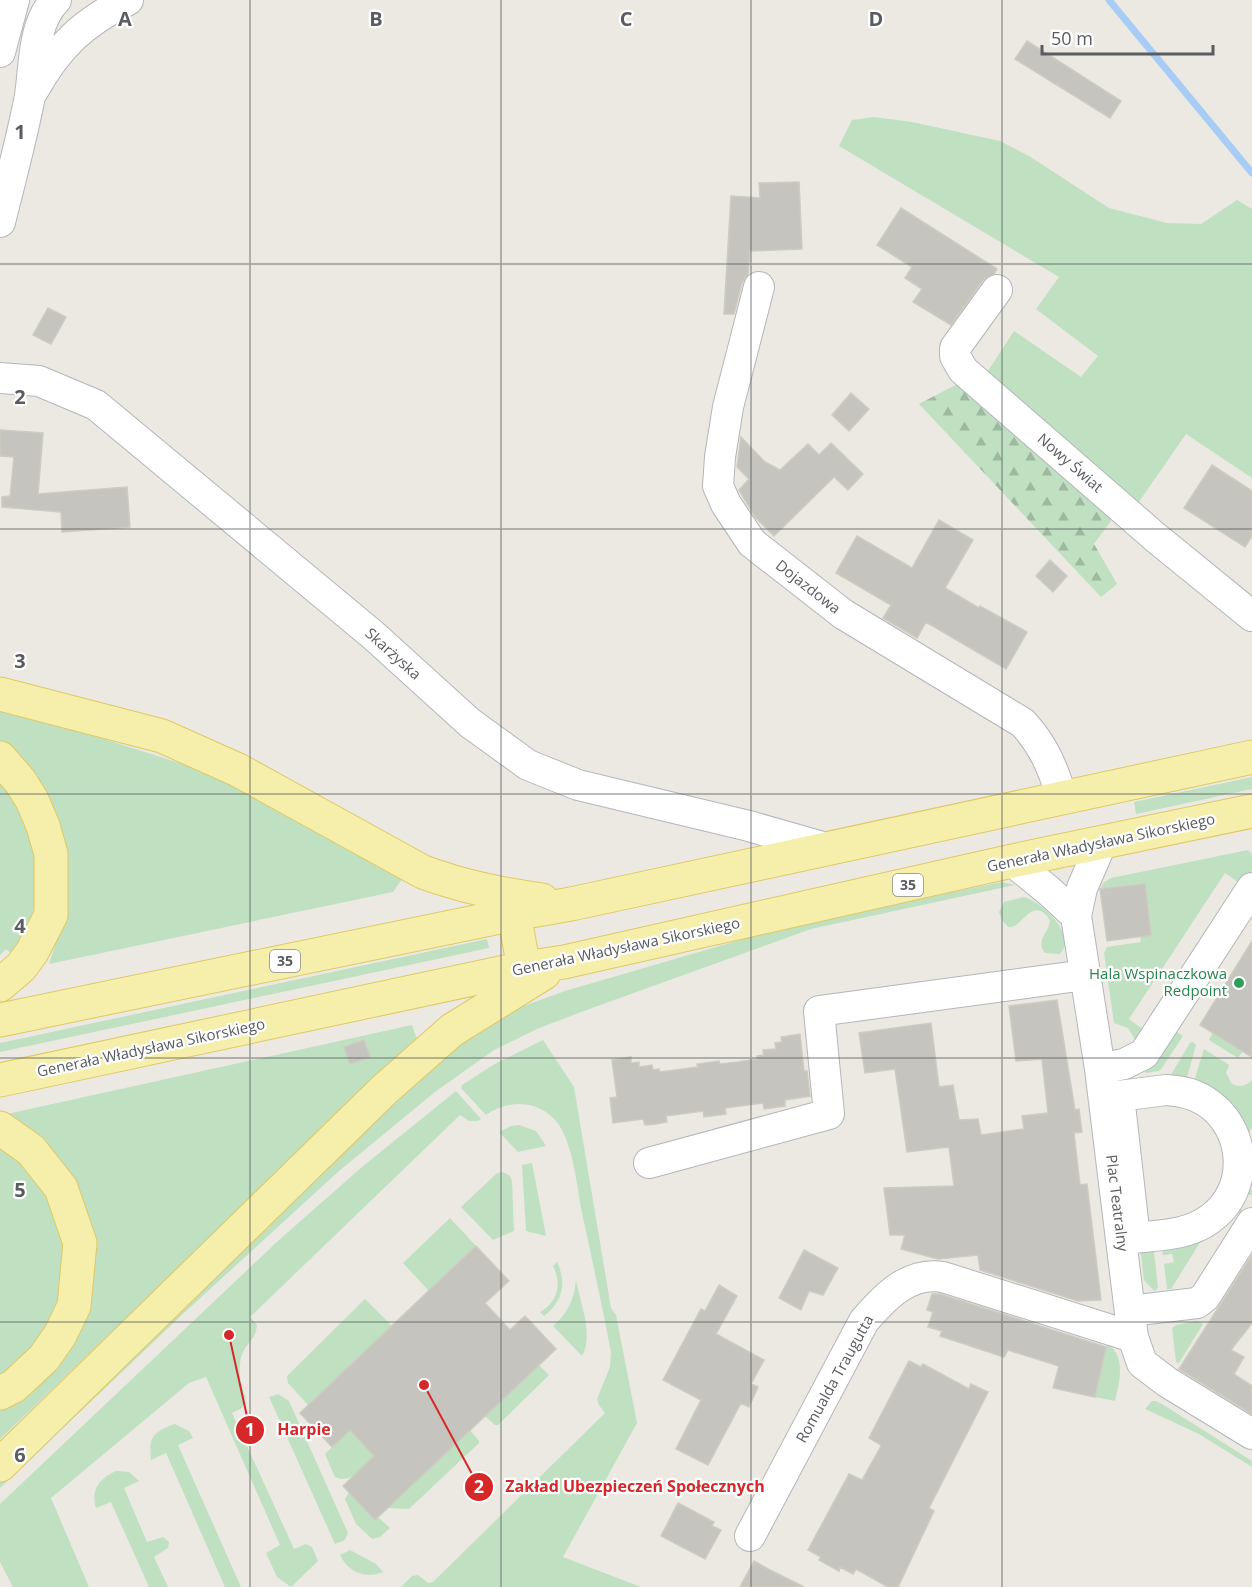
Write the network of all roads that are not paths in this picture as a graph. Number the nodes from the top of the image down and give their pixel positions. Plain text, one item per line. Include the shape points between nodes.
1 (14, 0) edge
2 (56, 0) edge
3 (72, 0) edge
4 (128, 0) edge
5 (68, 41) junction
6 (0, 52) edge
7 (29, 99) junction
8 (0, 222) edge
9 (759, 288) dead end
10 (997, 290) dead end
11 (0, 378) edge
12 (1252, 616) edge
13 (0, 694) edge
14 (1252, 757) edge
15 (0, 758) edge
16 (1062, 798) junction
17 (1252, 811) edge
18 (1102, 842) junction
19 (829, 849) junction
20 (1012, 861) junction
21 (1252, 888) edge
22 (571, 904) junction
23 (514, 914) junction
24 (1076, 916) junction
25 (564, 962) junction
26 (524, 968) junction
27 (1085, 975) junction
28 (0, 985) edge
29 (0, 1020) edge
30 (1100, 1069) junction
31 (0, 1080) edge
32 (1119, 1096) joint
33 (0, 1128) edge
34 (649, 1164) dead end
35 (1252, 1223) edge
36 (1132, 1324) junction
37 (0, 1393) edge
38 (1252, 1434) edge
39 (0, 1465) edge
40 (750, 1536) dead end

1 - 6 street
2 - 7 street via 39,33
3 - 5 street
4 - 5 street via 90,22
5 - 7 street
7 - 8 street
9 - 16 street, Dojazdowa via 728,407 720,457 718,486 726,504 752,543 843,614 1023,723 1038,740
10 - 12 street, Nowy Świat via 955,348 963,370
11 - 19 street, Skarżyska via 39,381 96,405 373,635 470,723 528,765 578,785
13 - 22 main road via 162,736 238,770 423,872 452,883 485,892
14 - 16 main road, 35
15 - 28 main road via 26,790 51,854 51,915 32,952
16 - 19 main road, 35
17 - 18 main road, Generała Władysława Sikorskiego / 35
18 - 20 main road, Generała Władysława Sikorskiego / 35
18 - 24 street, Plac Teatralny via 1082,888
19 - 22 main road, 35
20 - 24 street
20 - 25 main road, Generała Władysława Sikorskiego / 35
21 - 30 street via 1144,1054 1124,1064
22 - 23 main road, 35
23 - 26 main road
23 - 29 main road, 35
24 - 27 street, Plac Teatralny
25 - 26 main road, Generała Władysława Sikorskiego / 35
25 - 39 main road via 452,1030 384,1090
26 - 31 main road, Generała Władysława Sikorskiego / 35
27 - 30 street, Plac Teatralny
27 - 34 street via 819,1011 829,1114
30 - 36 street, Plac Teatralny
32 - 32 street via 1166,1090 1183,1092 1208,1103 1225,1118 1238,1147 1239,1173 1231,1196 1212,1218 1192,1229 1134,1238
33 - 37 main road via 31,1150 61,1188 80,1243 74,1306 60,1335 44,1358 14,1386
35 - 36 street via 1205,1297
36 - 38 street, Plac Teatralny via 1142,1363
36 - 40 street, Romualda Traugutta via 943,1277 907,1283 882,1300 864,1321

